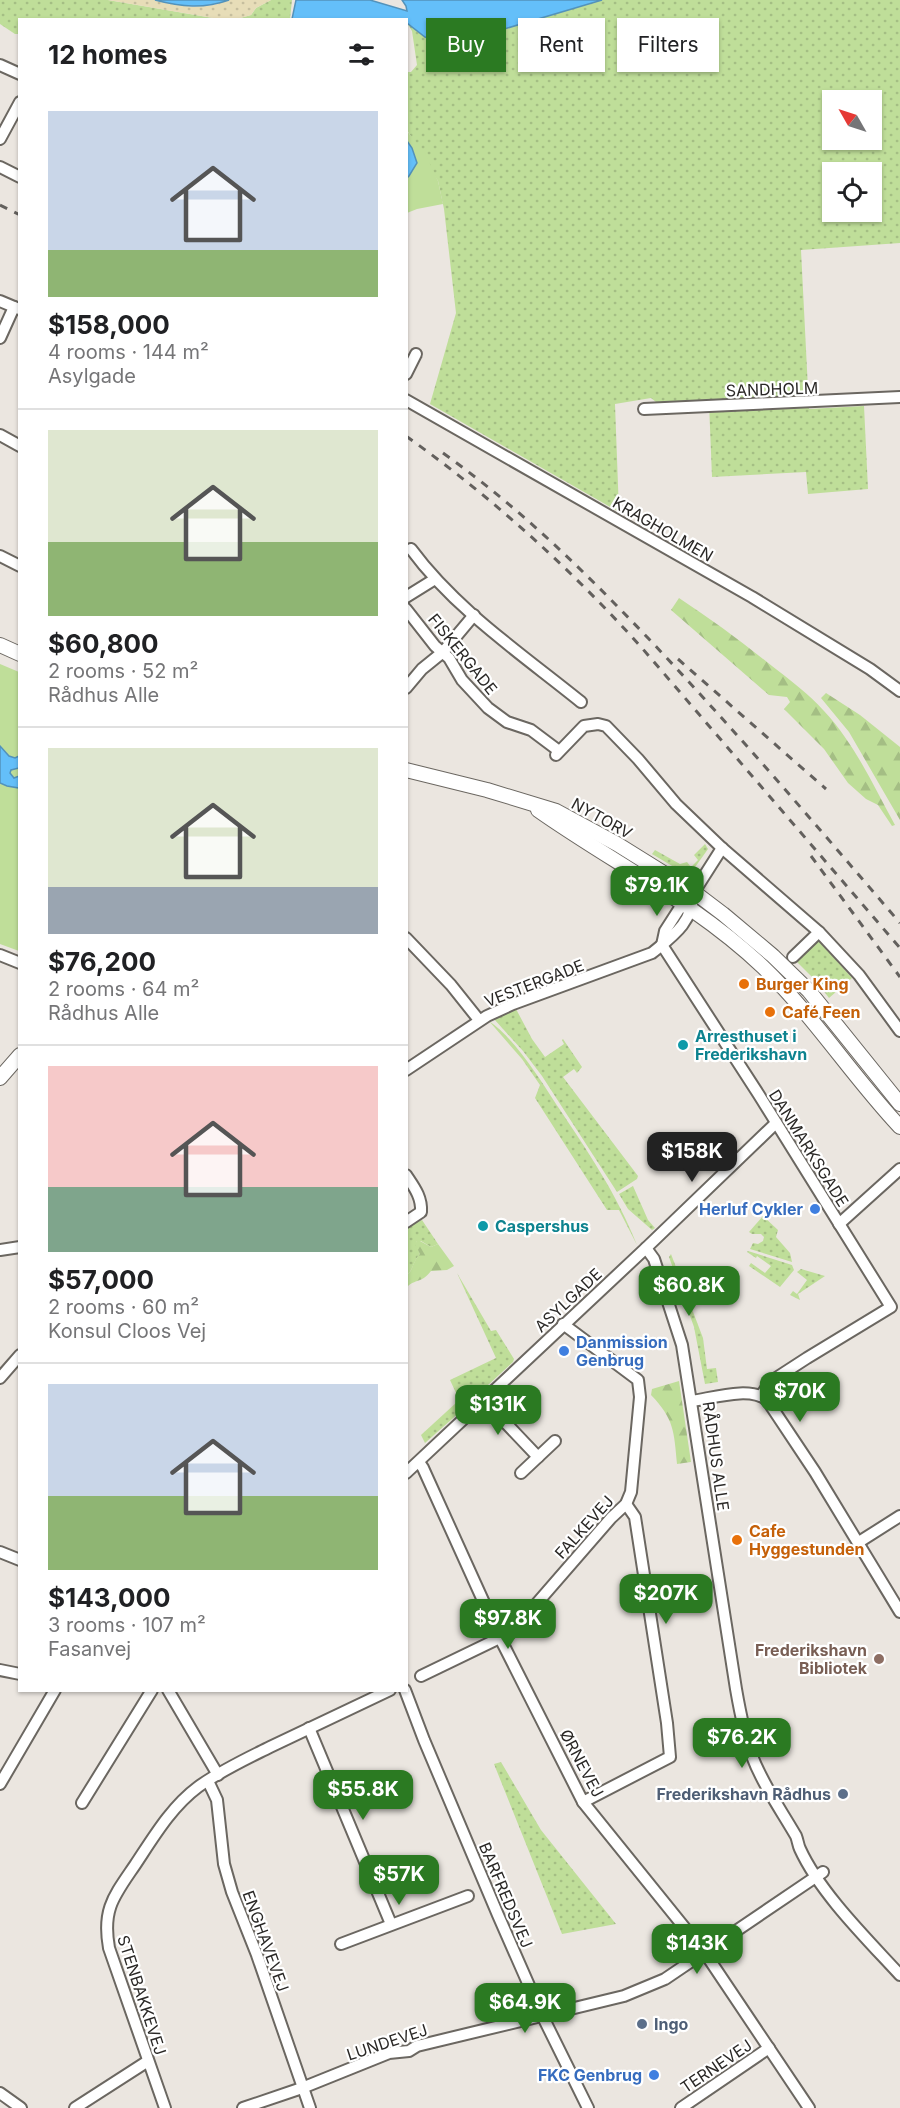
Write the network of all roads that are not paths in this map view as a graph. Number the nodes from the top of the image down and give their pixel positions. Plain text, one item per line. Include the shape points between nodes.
1 (0, 65) edge
2 (18, 73) edge
3 (18, 106) edge
4 (0, 139) edge
5 (0, 167) edge
6 (18, 176) edge
7 (0, 301) edge
8 (17, 308) edge
9 (0, 338) edge
10 (416, 354) dead end
11 (408, 370) edge
12 (900, 397) edge
13 (408, 401) edge
14 (644, 409) dead end
15 (0, 435) edge
16 (18, 445) edge
17 (411, 549) dead end
18 (0, 556) edge
19 (18, 565) edge
20 (435, 579) junction
21 (408, 596) edge
22 (408, 612) edge
23 (474, 615) junction
24 (0, 645) edge
25 (443, 652) junction
26 (18, 653) edge
27 (408, 686) edge
28 (900, 691) edge
29 (581, 702) dead end
30 (408, 770) edge
31 (553, 815) junction
32 (722, 848) junction
33 (694, 892) junction
34 (688, 906) junction
35 (819, 932) junction
36 (408, 940) edge
37 (662, 945) junction
38 (0, 955) edge
39 (793, 957) dead end
40 (18, 962) edge
41 (479, 1020) junction
42 (900, 1031) edge
43 (18, 1057) edge
44 (408, 1069) edge
45 (0, 1078) edge
46 (900, 1104) edge
47 (776, 1123) junction
48 (900, 1127) edge
49 (900, 1169) edge
50 (408, 1178) edge
51 (408, 1221) edge
52 (839, 1224) junction
53 (646, 1248) junction
54 (0, 1250) edge
55 (18, 1250) edge
56 (563, 1324) junction
57 (18, 1356) edge
58 (0, 1378) edge
59 (761, 1396) junction
60 (483, 1399) junction
61 (692, 1401) junction
62 (555, 1441) dead end
63 (538, 1457) junction
64 (418, 1462) junction
65 (408, 1471) edge
66 (521, 1473) dead end
67 (627, 1504) junction
68 (900, 1516) edge
69 (859, 1542) junction
70 (0, 1551) edge
71 (18, 1559) edge
72 (899, 1609) edge
73 (500, 1638) junction
74 (0, 1670) edge
75 (18, 1674) edge
76 (421, 1676) dead end
77 (54, 1692) edge
78 (151, 1692) edge
79 (169, 1692) edge
80 (386, 1692) edge
81 (406, 1692) edge
82 (309, 1728) junction
83 (213, 1778) junction
84 (0, 1784) edge
85 (583, 1802) junction
86 (82, 1803) dead end
87 (820, 1874) junction
88 (468, 1896) dead end
89 (391, 1924) junction
90 (341, 1944) dead end
91 (705, 1953) junction
92 (900, 1975) edge
93 (542, 2015) junction
94 (769, 2048) junction
95 (148, 2061) junction
96 (302, 2088) junction
97 (0, 2093) edge
98 (21, 2108) edge
99 (75, 2108) edge
100 (165, 2108) edge
101 (243, 2108) edge
102 (310, 2108) edge
103 (588, 2108) edge
104 (681, 2108) edge
105 (809, 2108) edge

1 - 2 street
3 - 4 street
5 - 6 street
7 - 8 street
8 - 9 street
10 - 11 street
12 - 14 street, SANDHOLM
13 - 28 street, KRAGHOLMEN via 752,597
15 - 16 street
17 - 20 street, FISKERGADE
18 - 19 street
20 - 21 street
20 - 23 street, FISKERGADE
22 - 25 street, FISKERGADE
23 - 25 street
23 - 29 street, FISKERGADE
24 - 26 main road
25 - 27 street
25 - 32 street, FISKERGADE via 488,708 507,722 531,730 557,753 584,726 606,726 676,804
30 - 31 main road via 526,802
31 - 33 main road, NYTORV via 617,844
31 - 34 main road, NYTORV
32 - 33 street
32 - 35 street
33 - 34 street
33 - 46 main road, NYTORV via 773,956 809,991
34 - 37 street via 665,931
34 - 48 main road, NYTORV via 747,953 784,989
35 - 39 street
35 - 42 street via 859,975
36 - 41 street
37 - 41 street, VESTERGADE via 652,953
37 - 47 street, DANMARKSGADE
38 - 40 street
41 - 44 street, VESTERGADE
43 - 45 main road
47 - 52 street, DANMARKSGADE
47 - 53 street, ASYLGADE
49 - 52 street
50 - 51 street via 422,1205 421,1212
52 - 59 street, DANMARKSGADE via 891,1307 771,1382
53 - 56 street, ASYLGADE
53 - 61 street, RÅDHUS ALLE via 654,1259 675,1317
54 - 55 street
56 - 60 street, ASYLGADE
56 - 67 street, FALKEVEJ via 638,1380 640,1397
57 - 58 street
59 - 61 street via 747,1393
59 - 69 street via 772,1407
60 - 63 street
60 - 64 street, ASYLGADE
61 - 87 street, RÅDHUS ALLE via 741,1721 764,1782 800,1848
62 - 63 street
63 - 66 street
64 - 65 street, ASYLGADE
64 - 73 street, ØRNEVEJ
67 - 73 street, FALKEVEJ via 512,1632
67 - 85 street via 634,1517 670,1757
68 - 69 street
69 - 72 street
70 - 71 street
73 - 76 street, FALKEVEJ
73 - 85 street, ØRNEVEJ
74 - 75 street
77 - 84 street
78 - 86 street
79 - 83 street, ENGHAVEVEJ
80 - 82 street, STENBAKKEVEJ
81 - 93 street, BARFREDSVEJ
82 - 83 street, STENBAKKEVEJ
82 - 89 street
83 - 95 street, STENBAKKEVEJ via 190,1794 160,1828 119,1889 108,1913 109,1948
83 - 96 street, ENGHAVEVEJ via 224,1864 232,1892
85 - 91 street, ØRNEVEJ
87 - 91 street, LUNDEVEJ
87 - 92 street, RÅDHUS ALLE via 853,1925
88 - 89 street
89 - 90 street
91 - 93 street, LUNDEVEJ via 654,1985
91 - 94 street, ØRNEVEJ
93 - 96 street, LUNDEVEJ via 389,2054
93 - 103 street, BARFREDSVEJ
94 - 104 street, TERNEVEJ
94 - 105 street, ØRNEVEJ
95 - 99 street
95 - 100 street, STENBAKKEVEJ
96 - 101 street, LUNDEVEJ
96 - 102 street, ENGHAVEVEJ
97 - 98 street

